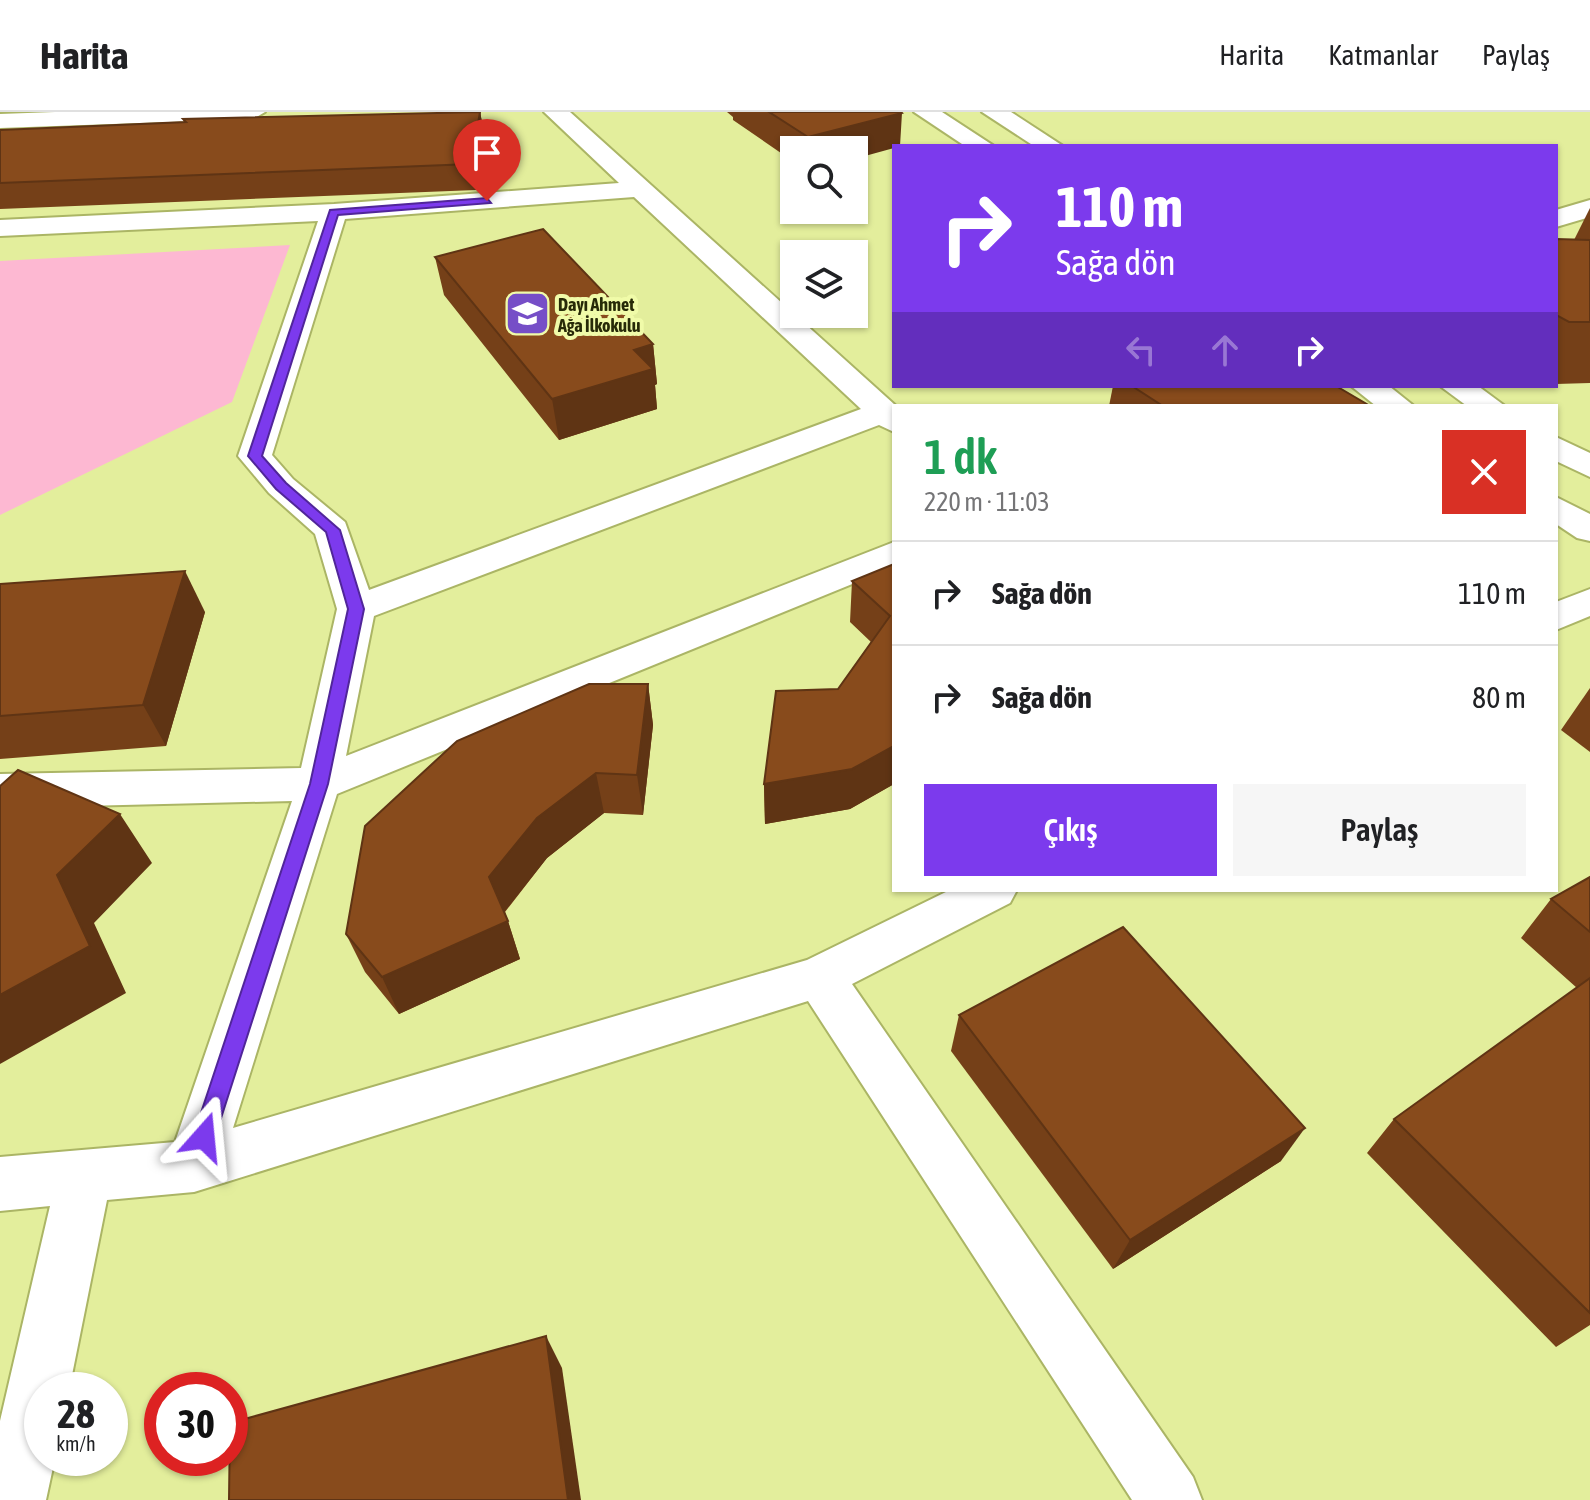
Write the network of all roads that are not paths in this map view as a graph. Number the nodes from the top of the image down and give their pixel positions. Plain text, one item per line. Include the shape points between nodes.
1 (253, 112) edge
2 (556, 112) edge
3 (926, 112) edge
4 (994, 112) edge
5 (0, 121) edge
6 (979, 144) edge
7 (1048, 144) edge
8 (641, 189) junction
9 (1590, 208) edge
10 (334, 212) junction
11 (1558, 218) edge
12 (0, 228) edge
13 (1370, 388) edge
14 (1459, 388) edge
15 (1395, 404) edge
16 (1486, 404) edge
17 (889, 417) edge
18 (1558, 448) edge
19 (1590, 467) edge
20 (1558, 509) edge
21 (1590, 530) edge
22 (892, 555) edge
23 (1590, 601) edge
24 (356, 609) junction
25 (1558, 616) edge
26 (319, 784) junction
27 (0, 791) edge
28 (990, 892) edge
29 (819, 977) junction
30 (194, 1166) junction
31 (84, 1177) junction
32 (0, 1184) edge
33 (14, 1500) edge
34 (1170, 1500) edge

1 - 5 street
2 - 8 street
3 - 6 street
4 - 7 street
8 - 10 street
8 - 17 street
9 - 11 street
10 - 12 street
10 - 24 street via 255,456 332,530
13 - 15 street
14 - 16 street
17 - 24 street
18 - 19 street
20 - 21 street
22 - 26 street
23 - 25 street
24 - 26 street
26 - 27 street
26 - 30 street
28 - 29 street
29 - 30 street
29 - 34 street
30 - 31 street
31 - 32 street
31 - 33 street

